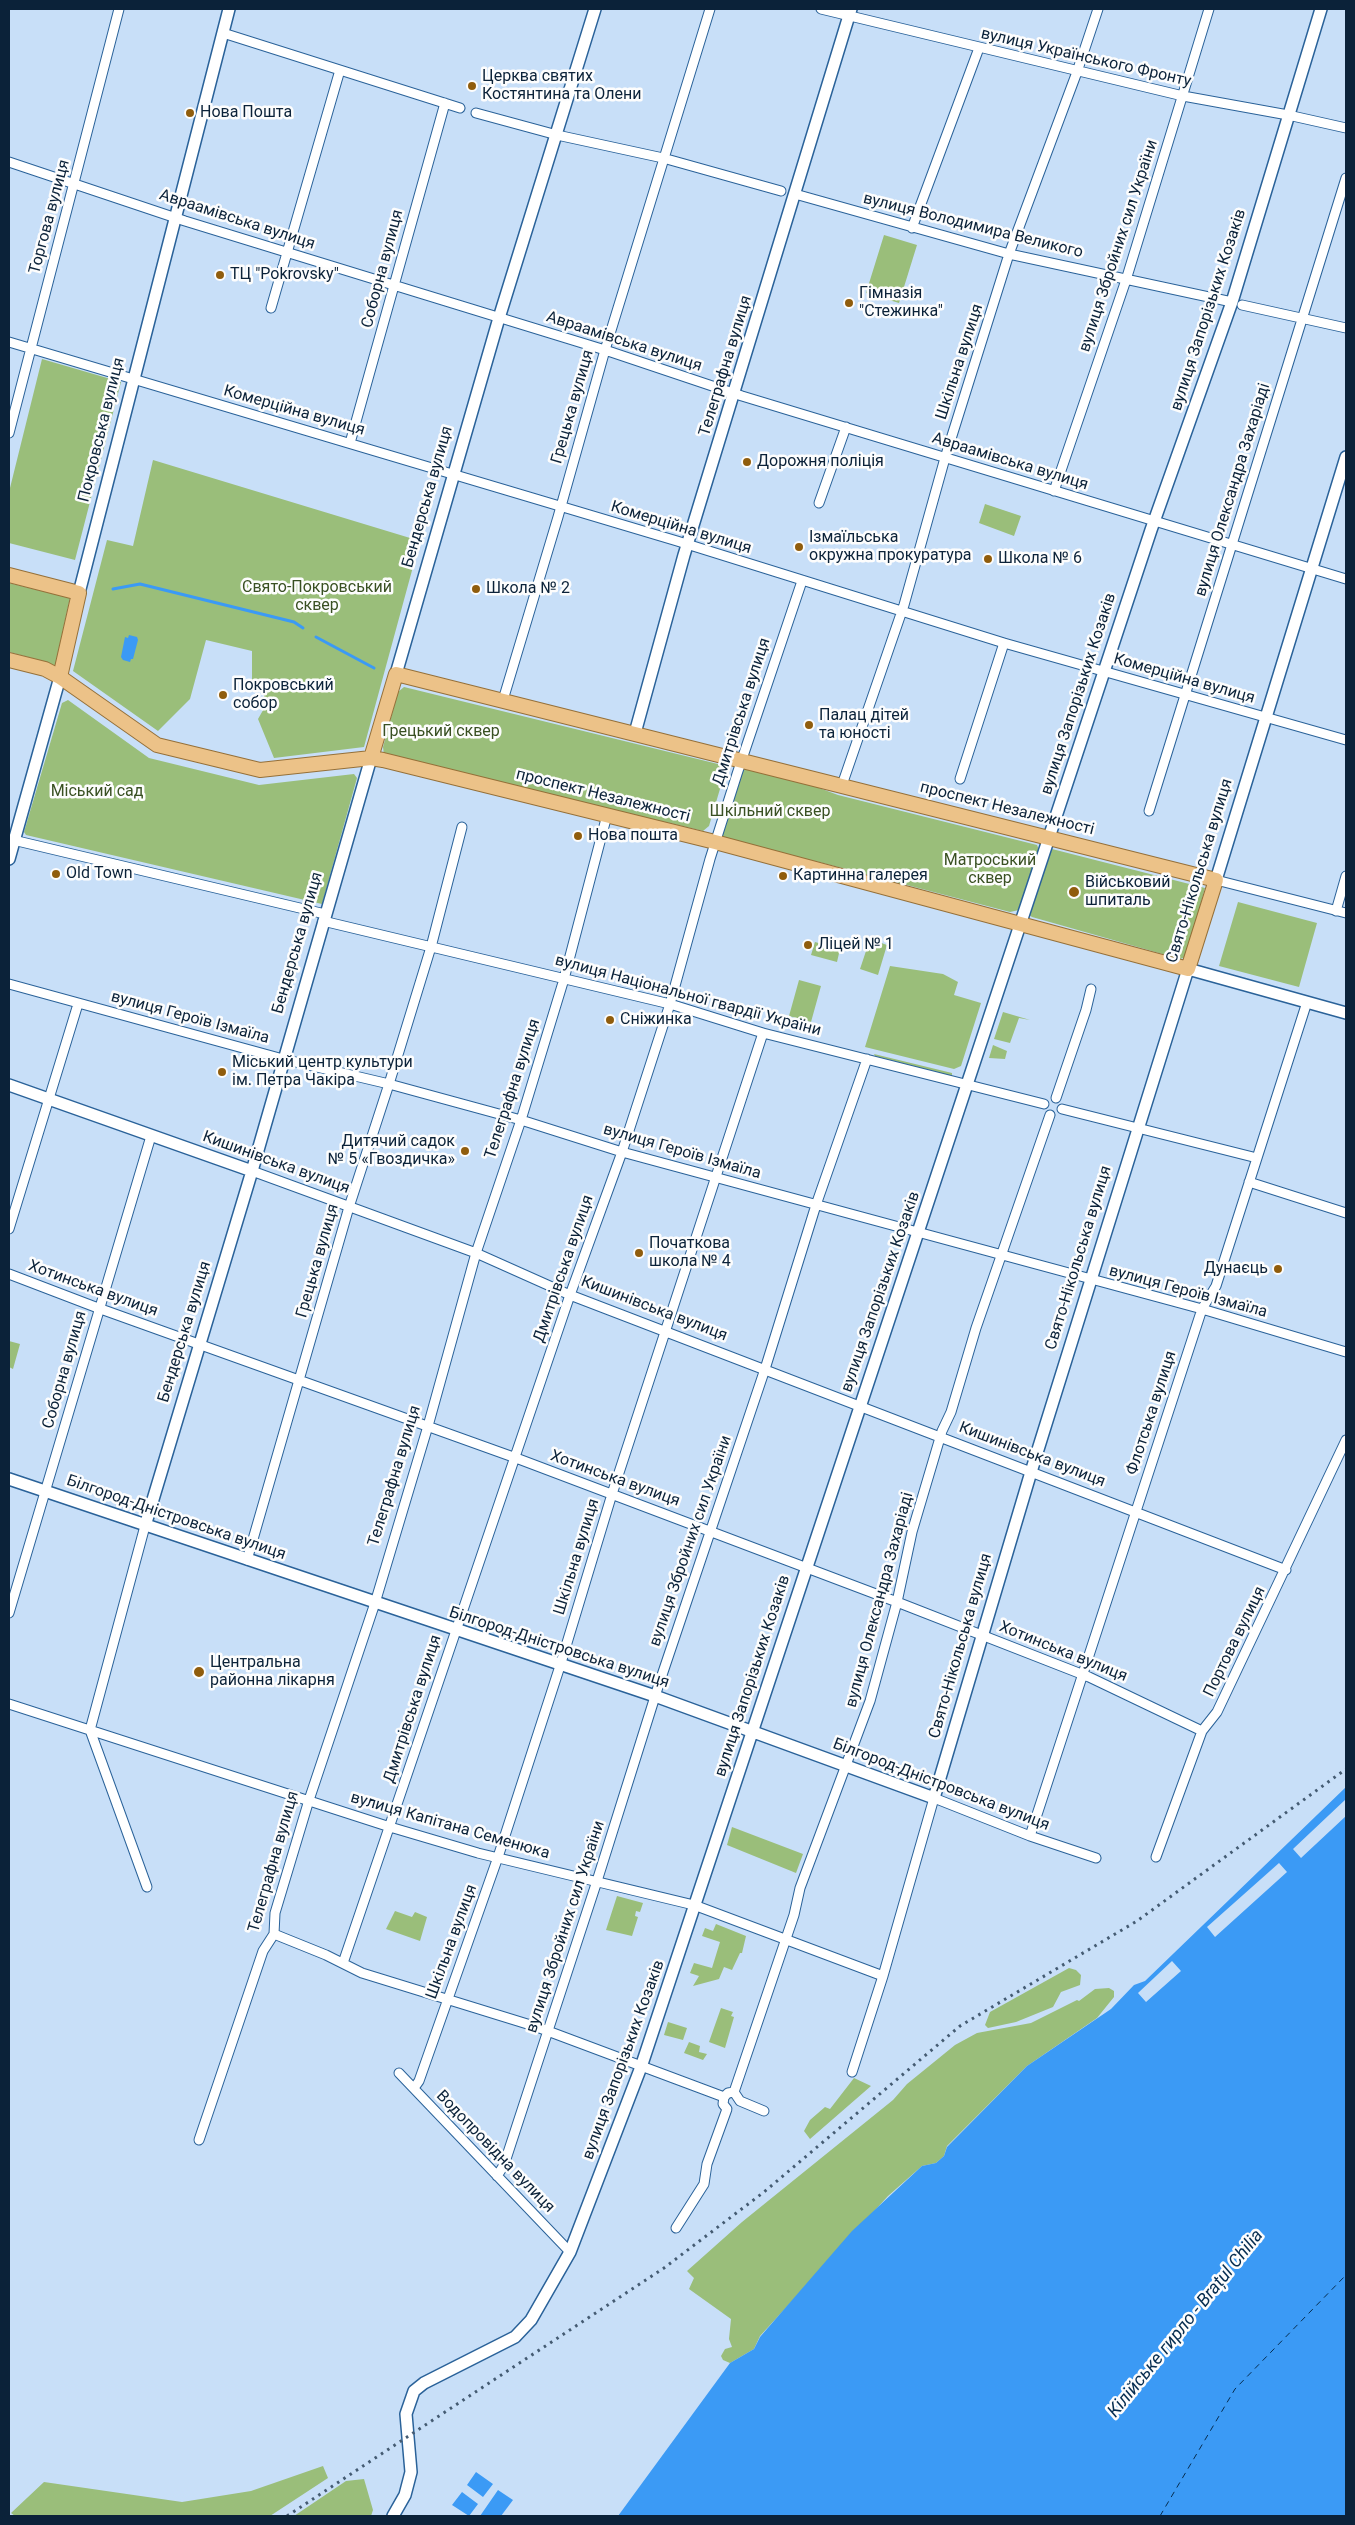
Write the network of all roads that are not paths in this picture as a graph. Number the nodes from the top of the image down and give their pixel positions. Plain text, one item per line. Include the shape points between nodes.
1 (119, 9) edge
2 (229, 9) edge
3 (595, 9) edge
4 (710, 9) edge
5 (821, 9) edge
6 (1098, 9) edge
7 (1209, 9) edge
8 (1321, 9) edge
9 (850, 12) edge
10 (223, 33) junction
11 (978, 48) junction
12 (340, 70) junction
13 (1078, 72) junction
14 (1183, 96) junction
15 (446, 103) junction
16 (460, 108) dead end
17 (476, 113) dead end
18 (1288, 115) junction
19 (1346, 128) edge
20 (557, 135) junction
21 (663, 158) junction
22 (9, 162) edge
23 (1346, 178) edge
24 (75, 183) junction
25 (781, 191) dead end
26 (795, 194) junction
27 (176, 217) junction
28 (912, 228) junction
29 (289, 253) junction
30 (1010, 254) junction
31 (1126, 280) junction
32 (394, 284) junction
33 (1237, 303) junction
34 (271, 308) dead end
35 (499, 318) junction
36 (1302, 318) junction
37 (1346, 328) edge
38 (9, 342) edge
39 (30, 348) junction
40 (605, 350) junction
41 (133, 379) junction
42 (734, 393) junction
43 (846, 427) junction
44 (9, 434) edge
45 (350, 443) junction
46 (1346, 457) edge
47 (945, 458) junction
48 (452, 476) junction
49 (1054, 491) junction
50 (819, 503) dead end
51 (560, 508) junction
52 (1154, 521) junction
53 (688, 545) junction
54 (1233, 545) junction
55 (1311, 569) junction
56 (9, 575) edge
57 (1346, 579) edge
58 (802, 581) junction
59 (79, 593) junction
60 (902, 612) junction
61 (1004, 643) junction
62 (9, 660) edge
63 (1104, 672) junction
64 (396, 674) junction
65 (60, 678) junction
66 (1184, 695) junction
67 (503, 700) junction
68 (1264, 718) junction
69 (635, 733) junction
70 (1346, 740) edge
71 (371, 758) junction
72 (742, 760) junction
73 (960, 779) dead end
74 (842, 784) junction
75 (1149, 811) dead end
76 (607, 815) junction
77 (462, 827) dead end
78 (1048, 837) junction
79 (12, 839) edge
80 (716, 842) junction
81 (9, 859) edge
82 (1346, 876) edge
83 (1216, 880) junction
84 (1336, 911) junction
85 (1346, 913) edge
86 (324, 918) junction
87 (1019, 923) junction
88 (431, 947) junction
89 (1188, 969) junction
90 (564, 979) junction
91 (9, 984) edge
92 (1090, 989) dead end
93 (1307, 1002) junction
94 (78, 1004) junction
95 (670, 1004) junction
96 (1346, 1013) edge
97 (763, 1032) junction
98 (283, 1059) junction
99 (867, 1059) junction
100 (390, 1084) junction
101 (968, 1084) junction
102 (9, 1085) edge
103 (50, 1098) junction
104 (1056, 1098) junction
105 (1044, 1104) junction
106 (1062, 1109) junction
107 (1050, 1115) junction
108 (521, 1120) junction
109 (1138, 1129) junction
110 (151, 1136) junction
111 (622, 1152) junction
112 (1257, 1158) junction
113 (252, 1171) junction
114 (717, 1178) junction
115 (1249, 1182) junction
116 (816, 1205) junction
117 (349, 1207) junction
118 (1346, 1213) edge
119 (9, 1229) edge
120 (918, 1233) junction
121 (476, 1253) junction
122 (1002, 1256) junction
123 (9, 1274) edge
124 (1091, 1281) junction
125 (570, 1295) junction
126 (98, 1308) junction
127 (1202, 1309) junction
128 (666, 1330) junction
129 (199, 1343) junction
130 (1346, 1352) edge
131 (765, 1369) junction
132 (300, 1380) junction
133 (860, 1405) junction
134 (428, 1426) junction
135 (941, 1437) junction
136 (1346, 1440) edge
137 (516, 1458) junction
138 (1031, 1472) junction
139 (9, 1479) edge
140 (45, 1492) junction
141 (612, 1494) junction
142 (1135, 1513) junction
143 (145, 1526) junction
144 (710, 1530) junction
145 (247, 1560) junction
146 (806, 1567) junction
147 (1286, 1570) junction
148 (897, 1602) junction
149 (374, 1603) junction
150 (9, 1613) edge
151 (455, 1631) junction
152 (982, 1636) junction
153 (560, 1666) junction
154 (1082, 1674) junction
155 (655, 1696) junction
156 (9, 1704) edge
157 (90, 1730) junction
158 (1202, 1731) junction
159 (752, 1732) junction
160 (845, 1766) junction
161 (934, 1798) junction
162 (309, 1800) junction
163 (390, 1827) junction
164 (1030, 1836) junction
165 (498, 1857) junction
166 (1096, 1858) dead end
167 (1156, 1858) dead end
168 (597, 1880) junction
169 (147, 1887) dead end
170 (694, 1905) junction
171 (274, 1934) junction
172 (785, 1940) junction
173 (343, 1963) junction
174 (883, 1976) junction
175 (448, 1999) junction
176 (548, 2032) junction
177 (641, 2067) junction
178 (852, 2072) dead end
179 (399, 2073) dead end
180 (414, 2088) junction
181 (734, 2092) junction
182 (724, 2097) junction
183 (764, 2111) dead end
184 (199, 2140) dead end
185 (497, 2176) junction
186 (676, 2228) dead end
187 (570, 2252) junction
188 (393, 2516) edge

1 - 24 street, Торгова вулиця
2 - 10 main road, Покровська вулиця
3 - 20 main road, Бендерська вулиця
4 - 21 street, Грецька вулиця
5 - 9 street, вулиця Українського Фронту
6 - 13 street, Шкільна вулиця
7 - 14 street, вулиця Збройних сил України
8 - 18 main road, вулиця Запорізьких Козаків
9 - 11 street, вулиця Українського Фронту
9 - 26 main road, Телеграфна вулиця
10 - 12 street
10 - 27 main road, Покровська вулиця
11 - 13 street, вулиця Українського Фронту
11 - 28 street
12 - 15 street
12 - 29 street
13 - 14 street, вулиця Українського Фронту
13 - 30 street, Шкільна вулиця
14 - 18 street, вулиця Українського Фронту
14 - 31 street, вулиця Збройних сил України
15 - 16 street
15 - 32 street, Соборна вулиця
17 - 20 street
18 - 19 street, вулиця Українського Фронту
18 - 33 main road, вулиця Запорізьких Козаків
20 - 21 street
20 - 35 main road, Бендерська вулиця
21 - 25 street
21 - 40 street, Грецька вулиця
22 - 24 street, Авраамівська вулиця
23 - 36 street, вулиця Олександра Захаріаді
24 - 27 street, Авраамівська вулиця
24 - 39 street, Торгова вулиця
26 - 28 street, вулиця Володимира Великого
26 - 42 main road, Телеграфна вулиця
27 - 29 street, Авраамівська вулиця
27 - 41 main road, Покровська вулиця
28 - 30 street, вулиця Володимира Великого
29 - 32 street, Авраамівська вулиця
29 - 34 street
30 - 31 street, вулиця Володимира Великого
30 - 47 street, Шкільна вулиця
31 - 33 street, вулиця Володимира Великого
31 - 49 street, вулиця Збройних сил України
32 - 35 street, Авраамівська вулиця
32 - 45 street, Соборна вулиця
33 - 36 street, вулиця Володимира Великого
33 - 52 main road, вулиця Запорізьких Козаків
35 - 40 street, Авраамівська вулиця
35 - 48 main road, Бендерська вулиця
36 - 37 street, вулиця Володимира Великого
36 - 54 street, вулиця Олександра Захаріаді
38 - 39 street, Комерційна вулиця
39 - 41 street, Комерційна вулиця
39 - 44 street, Торгова вулиця
40 - 42 street, Авраамівська вулиця
40 - 51 street, Грецька вулиця
41 - 45 street, Комерційна вулиця
41 - 59 main road, Покровська вулиця
42 - 43 street, Авраамівська вулиця
42 - 53 main road, Телеграфна вулиця
43 - 47 street, Авраамівська вулиця
43 - 50 street
45 - 48 street, Комерційна вулиця
46 - 55 main road, Свято-Нікольська вулиця
47 - 49 street, Авраамівська вулиця
47 - 60 street, Шкільна вулиця
48 - 51 street, Комерційна вулиця
48 - 64 main road, Бендерська вулиця
49 - 52 street, Авраамівська вулиця
51 - 53 street, Комерційна вулиця
51 - 67 street, Грецька вулиця
52 - 54 street, Авраамівська вулиця
52 - 63 main road, вулиця Запорізьких Козаків
53 - 58 street, Комерційна вулиця
53 - 69 main road, Телеграфна вулиця
54 - 55 street, Авраамівська вулиця
54 - 66 street, вулиця Олександра Захаріаді
55 - 57 street, Авраамівська вулиця
55 - 68 main road, Свято-Нікольська вулиця
56 - 59 main road
58 - 60 street, Комерційна вулиця
58 - 72 street, Дмитрівська вулиця
59 - 65 main road, Покровська вулиця
60 - 61 street, Комерційна вулиця
60 - 74 street, Шкільна вулиця
61 - 63 street, Комерційна вулиця
61 - 73 street
62 - 65 main road, проспект Незалежності via 45,669
63 - 66 street, Комерційна вулиця
63 - 78 main road, вулиця Запорізьких Козаків
64 - 67 main road, проспект Незалежності
64 - 71 main road, Бендерська вулиця
65 - 71 main road, проспект Незалежності via 157,745 260,770
65 - 79 main road, Покровська вулиця
66 - 68 street, Комерційна вулиця
66 - 75 street, вулиця Олександра Захаріаді
67 - 69 main road, проспект Незалежності
68 - 70 street, Комерційна вулиця
68 - 83 main road, Свято-Нікольська вулиця
69 - 72 main road, проспект Незалежності
71 - 76 main road, проспект Незалежності
71 - 86 main road, Бендерська вулиця
72 - 74 main road, проспект Незалежності
72 - 80 street, Дмитрівська вулиця
74 - 78 main road, проспект Незалежності
76 - 80 main road, проспект Незалежності
76 - 90 street, Телеграфна вулиця
77 - 88 street, Грецька вулиця
78 - 83 main road, проспект Незалежності
78 - 87 main road, вулиця Запорізьких Козаків
79 - 81 main road, Покровська вулиця
79 - 86 street, вулиця Національної гвардії України
80 - 87 main road, проспект Незалежності
80 - 95 street, Дмитрівська вулиця
82 - 84 street
83 - 84 street, проспект Незалежності
83 - 89 main road, Свято-Нікольська вулиця
84 - 85 street, проспект Незалежності
86 - 88 street, вулиця Національної гвардії України
86 - 98 main road, Бендерська вулиця
87 - 89 main road, проспект Незалежності
87 - 101 main road, вулиця Запорізьких Козаків
88 - 90 street, вулиця Національної гвардії України
88 - 100 street, Грецька вулиця
89 - 93 main road, проспект Незалежності
89 - 109 main road, Свято-Нікольська вулиця
90 - 95 street, вулиця Національної гвардії України
90 - 108 street, Телеграфна вулиця
91 - 94 street, вулиця Героїв Ізмаїла
92 - 104 street
93 - 96 main road, проспект Незалежності
93 - 112 street, Флотська вулиця
94 - 98 street, вулиця Героїв Ізмаїла
94 - 103 street
95 - 97 street, вулиця Національної гвардії України
95 - 111 street, Дмитрівська вулиця
97 - 99 street, вулиця Національної гвардії України
97 - 114 street, Шкільна вулиця
98 - 100 street, вулиця Героїв Ізмаїла
98 - 113 main road, Бендерська вулиця
99 - 101 street, вулиця Національної гвардії України
99 - 116 street, вулиця Збройних сил України
100 - 108 street, вулиця Героїв Ізмаїла
100 - 117 street, Грецька вулиця
101 - 105 street, вулиця Національної гвардії України
101 - 120 main road, вулиця Запорізьких Козаків
102 - 103 main road, Кишинівська вулиця
103 - 110 main road, Кишинівська вулиця
103 - 119 street
104 - 105 street
104 - 106 street
105 - 107 street
106 - 107 street
106 - 109 street
107 - 122 street, вулиця Олександра Захаріаді
108 - 111 street, вулиця Героїв Ізмаїла
108 - 121 street, Телеграфна вулиця
109 - 112 street
109 - 124 main road, Свято-Нікольська вулиця
110 - 113 main road, Кишинівська вулиця
110 - 126 street, Соборна вулиця
111 - 114 street, вулиця Героїв Ізмаїла
111 - 125 street, Дмитрівська вулиця
112 - 115 street, Флотська вулиця
113 - 117 street, Кишинівська вулиця
113 - 129 main road, Бендерська вулиця
114 - 116 street, вулиця Героїв Ізмаїла
114 - 128 street, Шкільна вулиця
115 - 118 street
115 - 127 street, Флотська вулиця via 1216,1286
116 - 120 street, вулиця Героїв Ізмаїла
116 - 131 street, вулиця Збройних сил України
117 - 121 street, Кишинівська вулиця
117 - 132 street, Грецька вулиця
120 - 122 street, вулиця Героїв Ізмаїла
120 - 133 main road, вулиця Запорізьких Козаків
121 - 125 street, Кишинівська вулиця
121 - 134 street, Телеграфна вулиця
122 - 124 street, вулиця Героїв Ізмаїла
122 - 135 street, вулиця Олександра Захаріаді
123 - 126 street, Хотинська вулиця
124 - 127 street, вулиця Героїв Ізмаїла
124 - 138 main road, Свято-Нікольська вулиця
125 - 128 street, Кишинівська вулиця
125 - 137 street, Дмитрівська вулиця
126 - 129 street, Хотинська вулиця
126 - 140 street, Соборна вулиця
127 - 130 street, вулиця Героїв Ізмаїла
127 - 142 street, Флотська вулиця
128 - 131 street, Кишинівська вулиця
128 - 141 street, Шкільна вулиця
129 - 132 street, Хотинська вулиця
129 - 143 main road, Бендерська вулиця
131 - 133 street, Кишинівська вулиця
131 - 144 street, вулиця Збройних сил України
132 - 134 street, Хотинська вулиця
132 - 145 street, Грецька вулиця
133 - 135 street, Кишинівська вулиця
133 - 146 main road, вулиця Запорізьких Козаків
134 - 137 street, Хотинська вулиця
134 - 149 street, Телеграфна вулиця
135 - 138 street, Кишинівська вулиця
135 - 148 street, вулиця Олександра Захаріаді via 912,1532
136 - 147 street, Портова вулиця
137 - 141 street, Хотинська вулиця
137 - 151 street, Дмитрівська вулиця
138 - 142 street, Кишинівська вулиця
138 - 152 main road, Свято-Нікольська вулиця
139 - 140 main road, Білгород-Дністровська вулиця
140 - 143 main road, Білгород-Дністровська вулиця
140 - 150 street, Соборна вулиця
141 - 144 street, Хотинська вулиця
141 - 153 street, Шкільна вулиця
142 - 147 street, Кишинівська вулиця
142 - 154 street, Флотська вулиця
143 - 145 main road, Білгород-Дністровська вулиця
143 - 157 street, Бендерська вулиця
144 - 146 street, Хотинська вулиця
144 - 155 street, вулиця Збройних сил України
145 - 149 main road, Білгород-Дністровська вулиця
146 - 148 street, Хотинська вулиця
146 - 159 main road, вулиця Запорізьких Козаків
147 - 158 street, Портова вулиця via 1217,1712
148 - 152 street, Хотинська вулиця
148 - 160 street, вулиця Олександра Захаріаді via 870,1701
149 - 151 main road, Білгород-Дністровська вулиця
149 - 162 street, Телеграфна вулиця
151 - 153 main road, Білгород-Дністровська вулиця
151 - 163 street, Дмитрівська вулиця
152 - 154 street, Хотинська вулиця
152 - 161 main road, Свято-Нікольська вулиця
153 - 155 main road, Білгород-Дністровська вулиця
153 - 165 street, Шкільна вулиця
154 - 158 street, Хотинська вулиця
154 - 164 street, Флотська вулиця
155 - 159 main road, Білгород-Дністровська вулиця
155 - 168 street, вулиця Збройних сил України
156 - 157 street, вулиця Капітана Семенюка
157 - 162 street, вулиця Капітана Семенюка
157 - 169 street
158 - 167 street, Портова вулиця
159 - 160 main road, Білгород-Дністровська вулиця
159 - 170 main road, вулиця Запорізьких Козаків
160 - 161 main road, Білгород-Дністровська вулиця
160 - 172 street, вулиця Олександра Захаріаді via 800,1888
161 - 164 street, Білгород-Дністровська вулиця
161 - 174 street, Свято-Нікольська вулиця
162 - 163 street, вулиця Капітана Семенюка
162 - 171 street, Телеграфна вулиця via 274,1913
163 - 165 street, вулиця Капітана Семенюка
163 - 173 street, Дмитрівська вулиця
164 - 166 street, Білгород-Дністровська вулиця
165 - 168 street, вулиця Капітана Семенюка
165 - 175 street, Шкільна вулиця
168 - 170 street, вулиця Капітана Семенюка
168 - 176 street, вулиця Збройних сил України
170 - 172 street, вулиця Капітана Семенюка
170 - 177 main road, вулиця Запорізьких Козаків
171 - 173 street
171 - 184 street, Телеграфна вулиця via 263,1951
172 - 174 street, вулиця Капітана Семенюка
172 - 181 street, вулиця Олександра Захаріаді
173 - 175 street via 362,1973
174 - 178 street, Свято-Нікольська вулиця
175 - 176 street
175 - 180 street, Шкільна вулиця
176 - 177 street
176 - 185 street, вулиця Збройних сил України via 504,2165
177 - 182 street
177 - 187 main road, вулиця Запорізьких Козаків
179 - 180 street, Водопровідна вулиця
180 - 185 street, Водопровідна вулиця
181 - 182 street
181 - 183 street via 740,2101
182 - 186 street via 723,2104 727,2109 707,2164 704,2184
185 - 187 street, Водопровідна вулиця
187 - 188 main road, вулиця Запорізьких Козаків via 531,2320 514,2337 414,2391 406,2414 411,2472 405,2495

